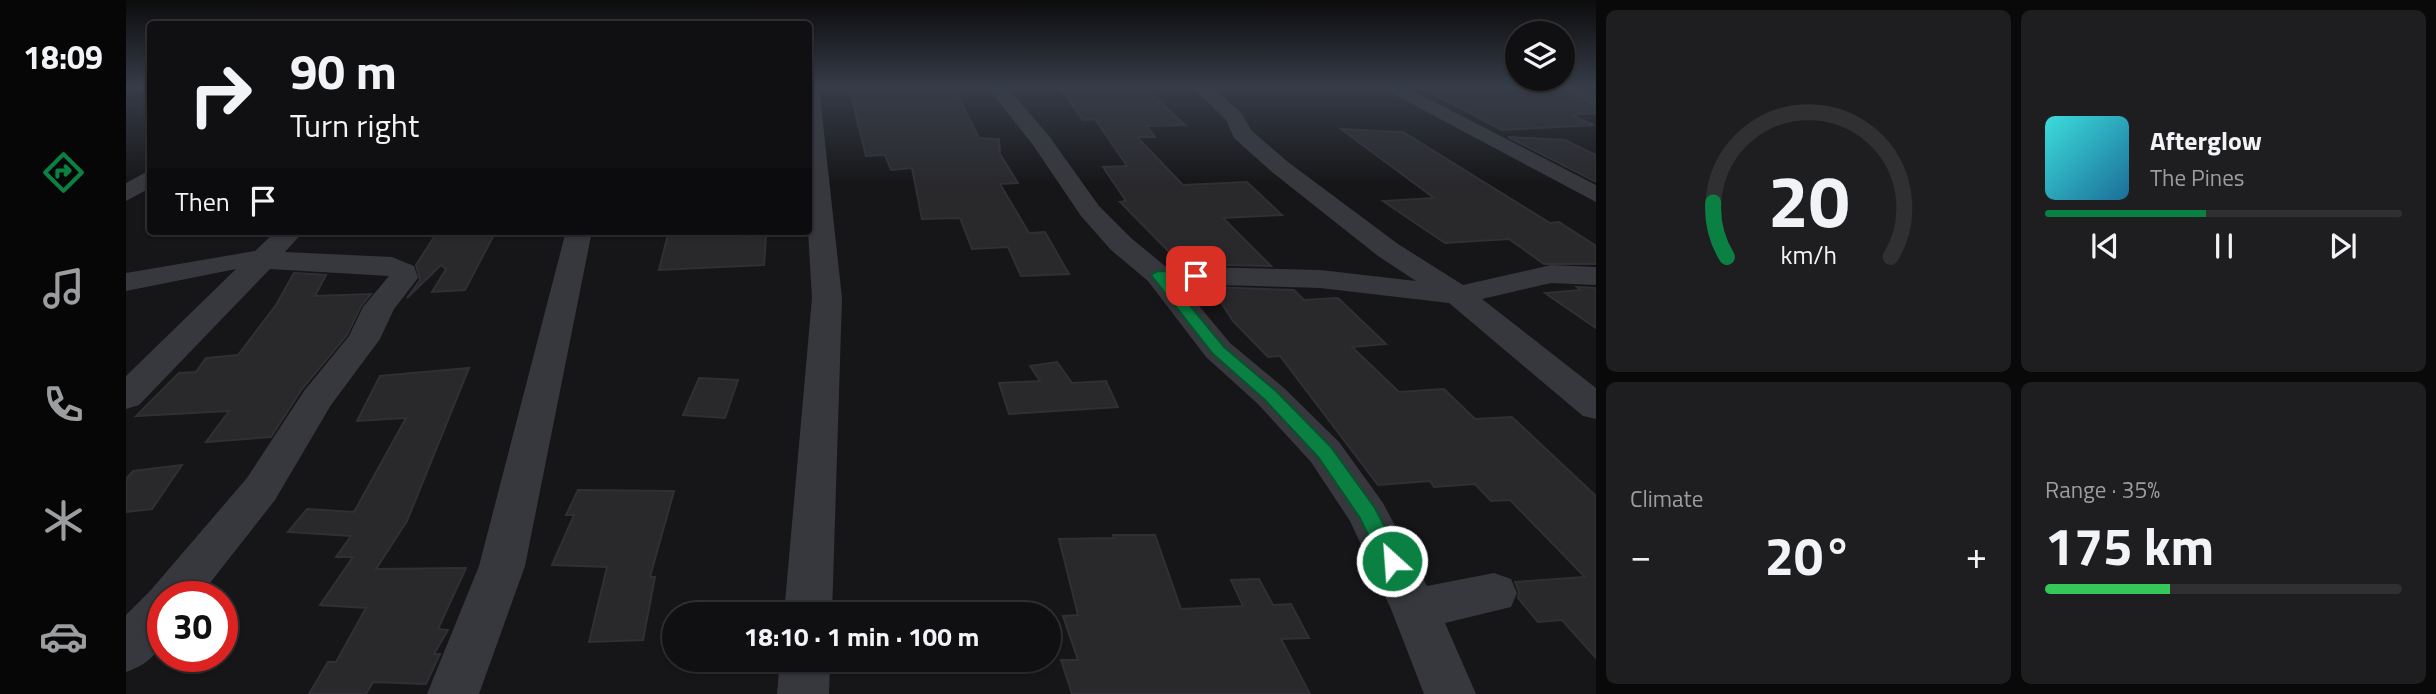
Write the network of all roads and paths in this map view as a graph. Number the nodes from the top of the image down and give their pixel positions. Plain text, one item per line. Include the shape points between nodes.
1 (813, 119) edge
2 (1023, 119) edge
3 (1236, 119) edge
4 (1450, 119) edge
5 (147, 179) edge
6 (126, 194) edge
7 (1596, 195) edge
8 (287, 235) edge
9 (578, 235) edge
10 (263, 259) junction
11 (1158, 275) junction
12 (1596, 276) edge
13 (126, 282) edge
14 (1458, 295) junction
15 (126, 397) edge
16 (1596, 407) edge
17 (184, 581) edge
18 (1494, 593) dead end
19 (809, 602) edge
20 (1415, 609) junction
21 (147, 626) edge
22 (126, 650) edge
23 (804, 672) edge
24 (453, 694) edge
25 (803, 694) edge
26 (1450, 694) edge

1 - 19 street via 827,298
2 - 11 street via 1090,211
3 - 14 street via 1242,133 1280,167 1388,250
4 - 7 street
5 - 6 street
8 - 10 street
9 - 24 street via 502,566
10 - 13 street via 223,262
10 - 15 street
10 - 17 street via 392,265 404,272 261,489
11 - 14 street via 1320,279
11 - 20 street via 1218,350 1325,452 1368,514
12 - 14 street via 1551,274
14 - 16 street
18 - 20 street
20 - 26 street
21 - 22 street
23 - 25 street

